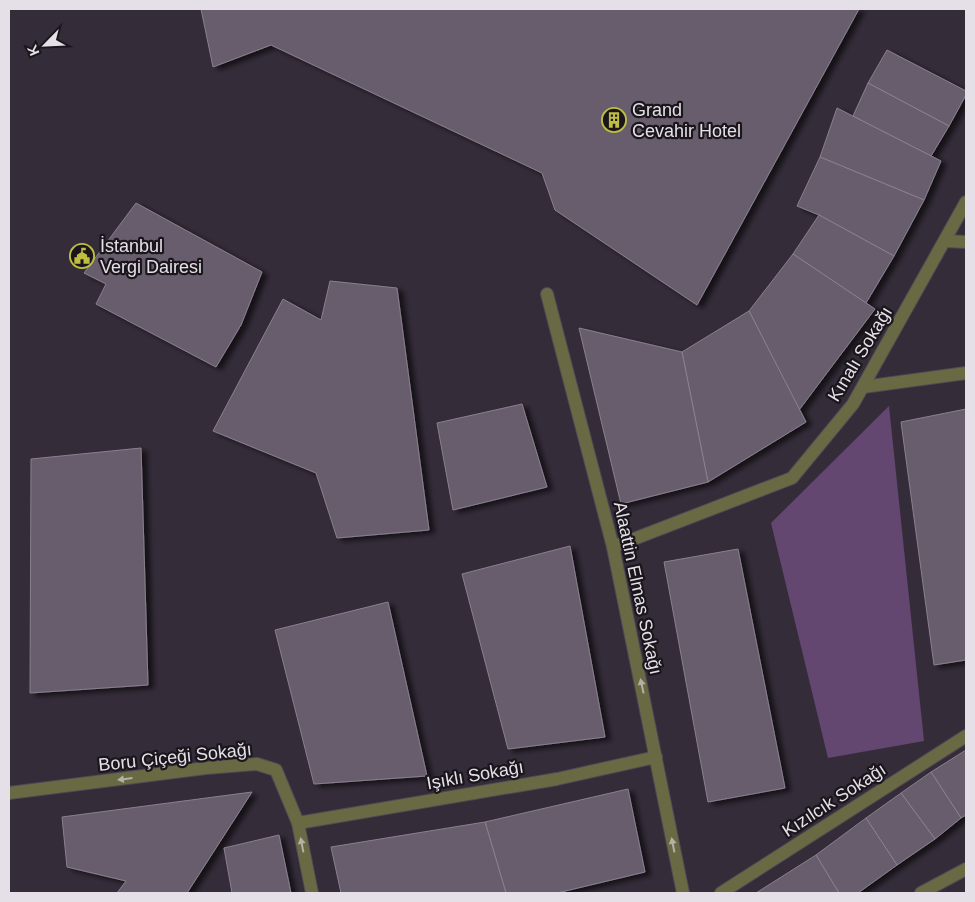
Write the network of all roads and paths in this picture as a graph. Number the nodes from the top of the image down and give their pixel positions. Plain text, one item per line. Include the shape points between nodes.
1 (966, 202) edge
2 (945, 241) junction
3 (966, 242) edge
4 (546, 294) dead end
5 (966, 373) edge
6 (863, 387) junction
7 (613, 547) junction
8 (966, 736) edge
9 (656, 757) junction
10 (9, 793) edge
11 (298, 822) junction
12 (966, 870) edge
13 (312, 893) edge
14 (683, 893) edge
15 (721, 893) edge
16 (921, 893) edge

1 - 2 street, Kınalı Sokağı
2 - 3 street
2 - 6 street, Kınalı Sokağı
4 - 7 street, Alaattin Elmas Sokağı
5 - 6 street
6 - 7 street, Kınalı Sokağı via 853,404 792,478
9 -> 7 street, Alaattin Elmas Sokağı
8 - 15 street, Kızılcık Sokağı
9 - 11 street, Işıklı Sokağı via 557,779
14 -> 9 street, Alaattin Elmas Sokağı
11 -> 10 street, Boru Çiçeği Sokağı via 276,770 257,764
13 -> 11 street, Boru Çiçeği Sokağı
12 - 16 street

